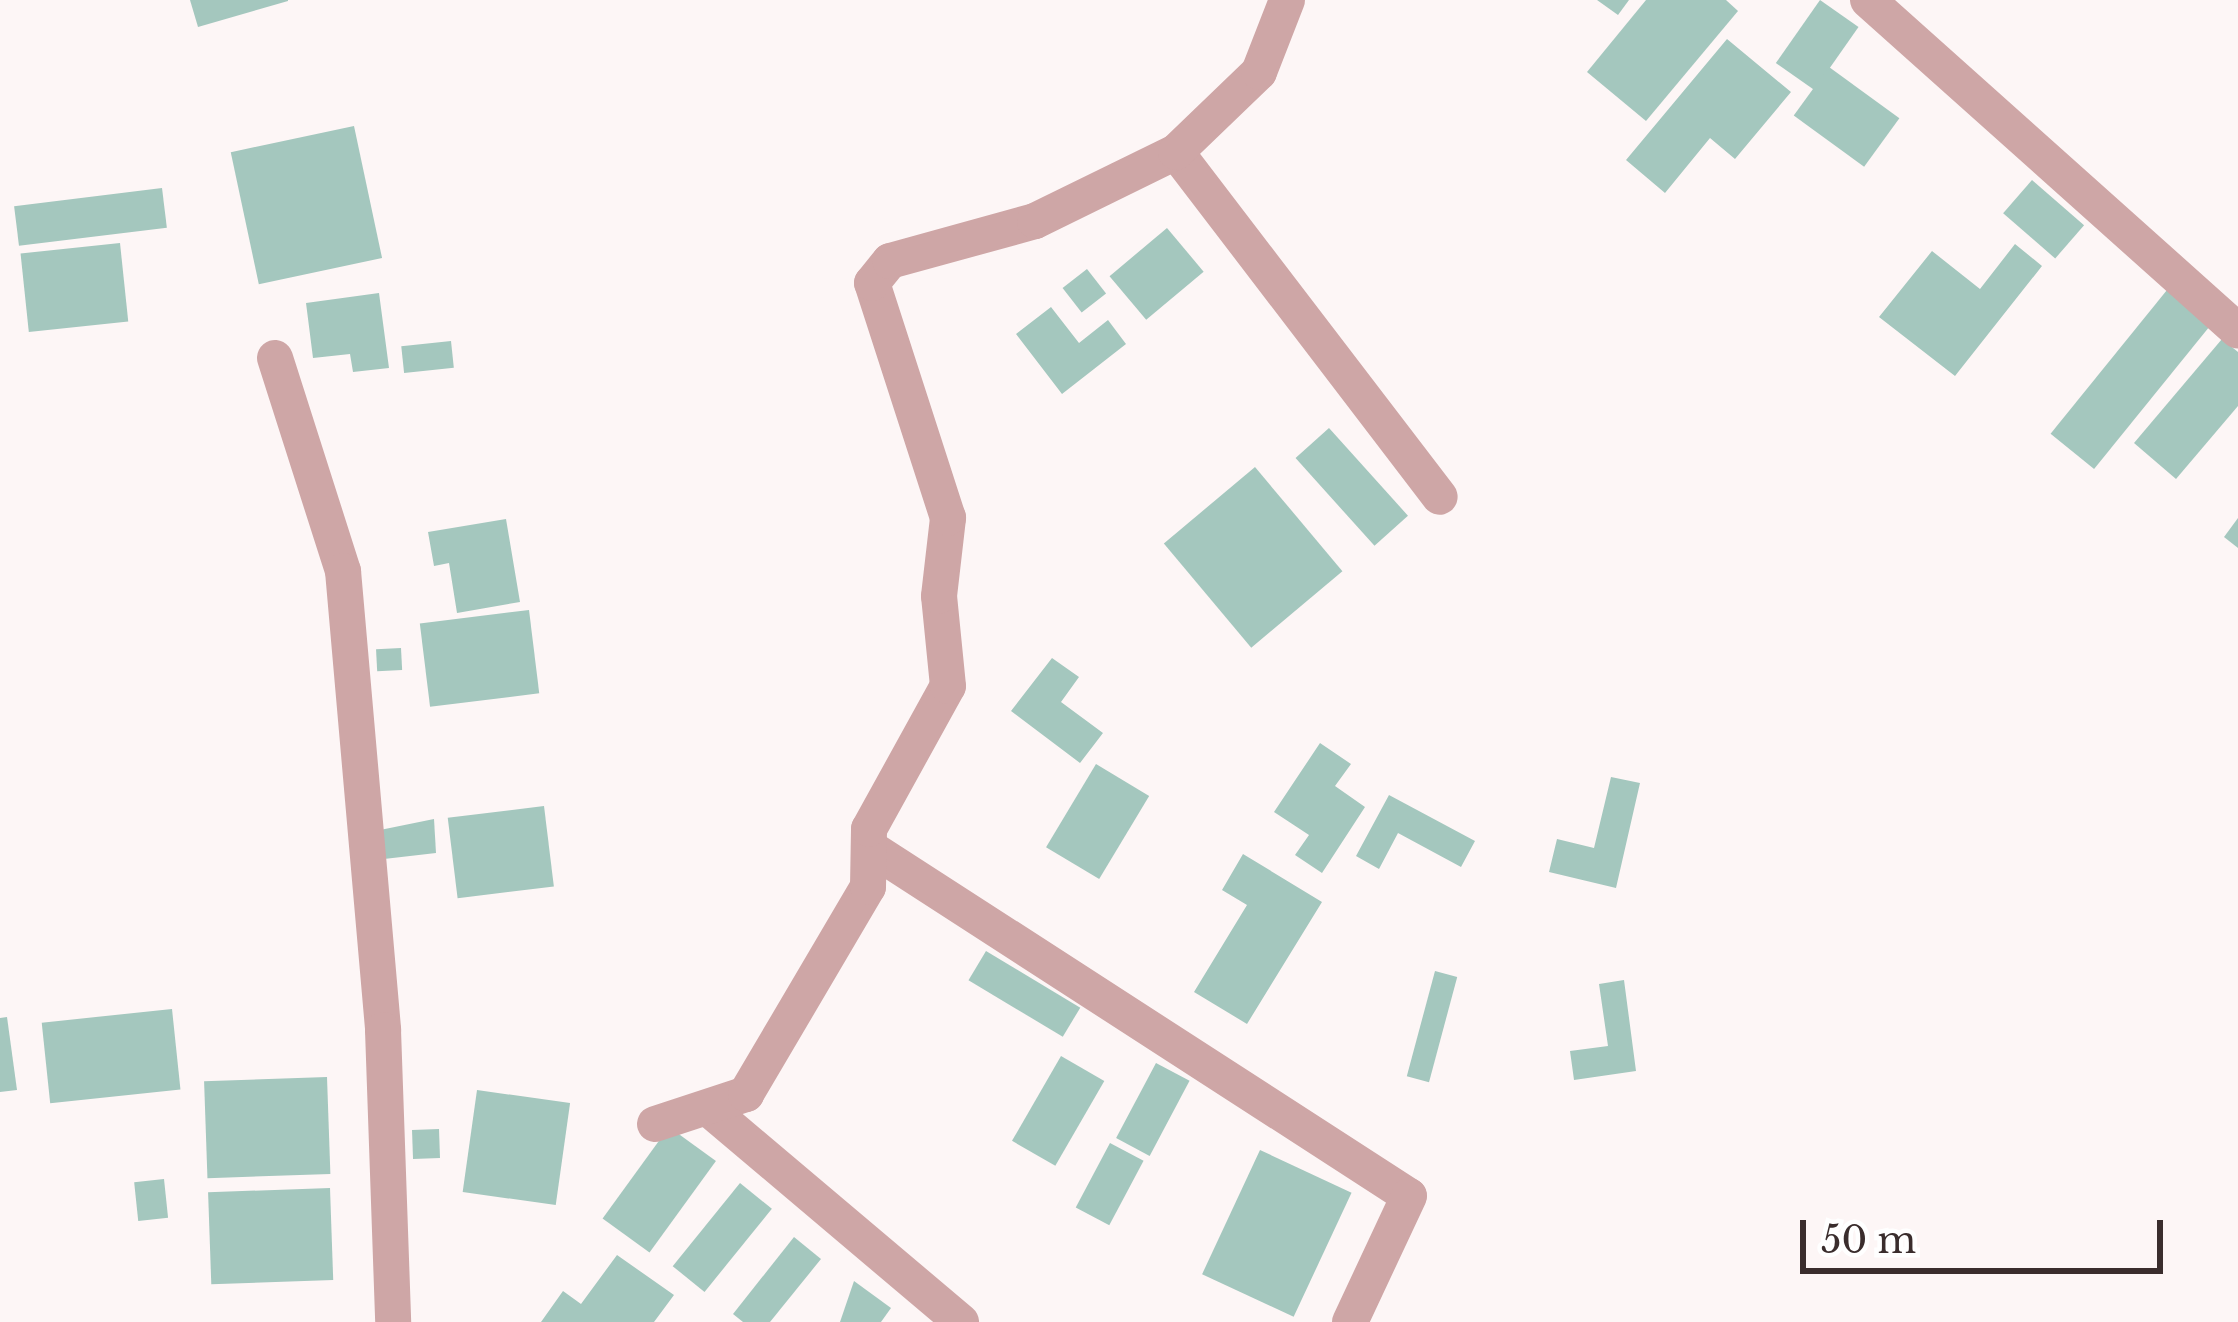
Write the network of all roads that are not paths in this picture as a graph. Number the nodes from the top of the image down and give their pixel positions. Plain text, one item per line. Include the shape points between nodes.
1 (1287, 0) edge
2 (1869, 0) edge
3 (1176, 152) junction
4 (2238, 331) edge
5 (275, 358) dead end
6 (1440, 497) dead end
7 (872, 849) junction
8 (709, 1109) junction
9 (655, 1124) dead end
10 (393, 1322) edge
11 (961, 1322) edge
12 (1350, 1322) edge

1 - 3 street via 1259,72
2 - 4 street
3 - 6 street
3 - 7 street via 1035,221 890,261 872,283 948,518 938,596 948,686 880,805
5 - 10 street via 343,571 383,1030
7 - 8 street via 868,886 746,1094
7 - 12 street via 1409,1196
8 - 9 street
8 - 11 street

